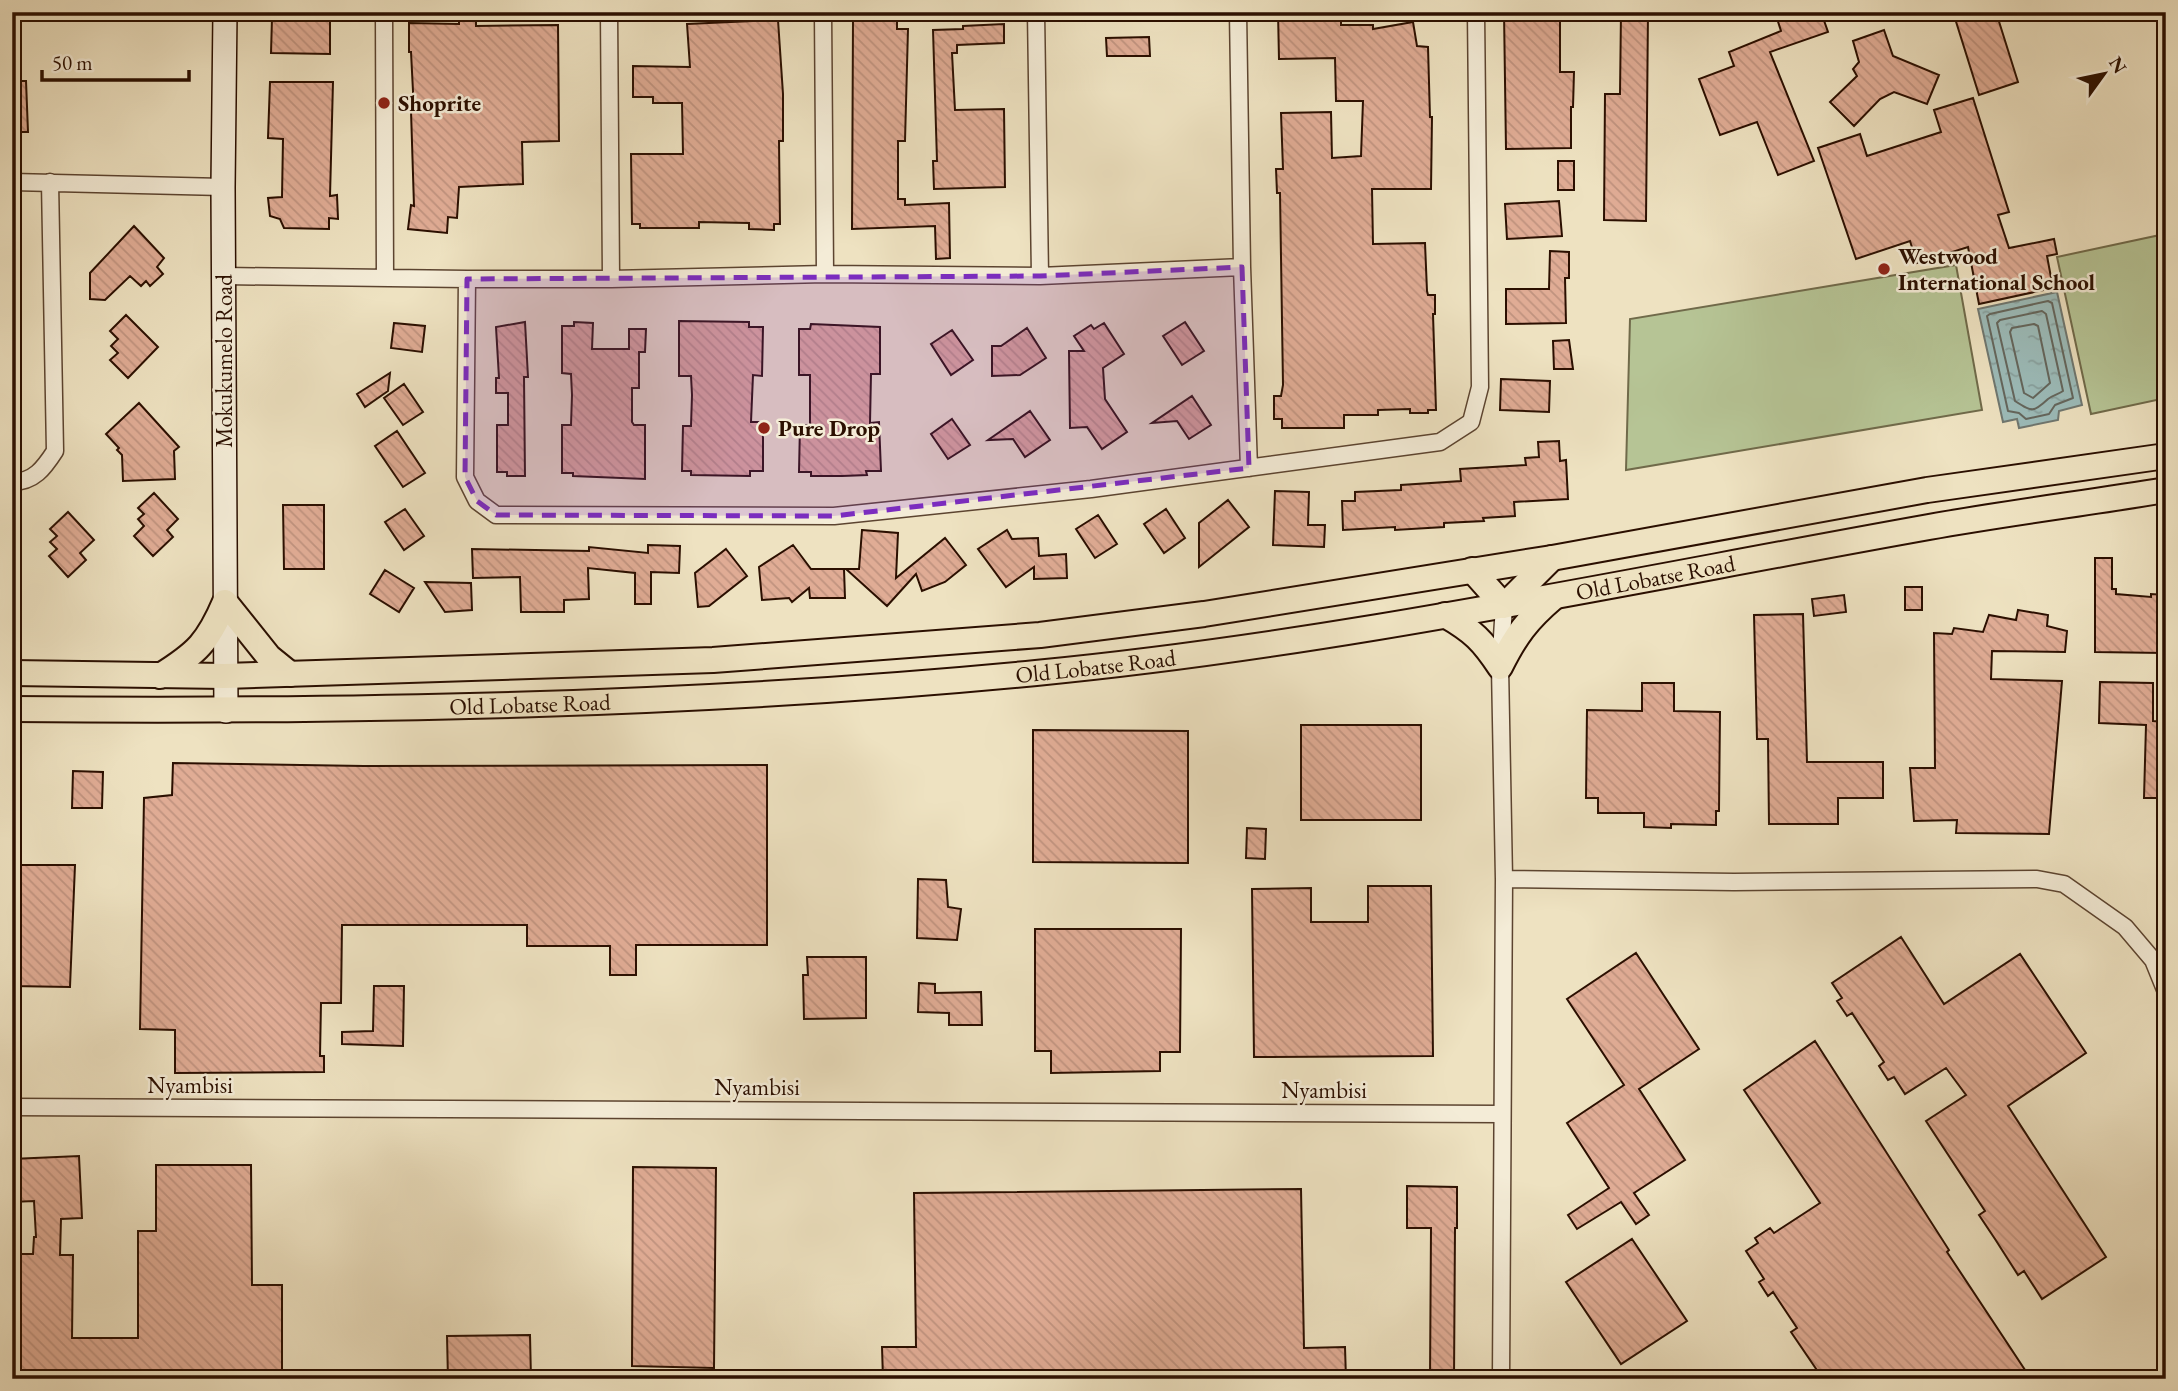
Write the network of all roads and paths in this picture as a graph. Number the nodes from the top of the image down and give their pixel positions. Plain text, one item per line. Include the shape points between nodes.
1 (225, 12) edge
2 (384, 12) edge
3 (609, 12) edge
4 (823, 12) edge
5 (1036, 12) edge
6 (1238, 12) edge
7 (1476, 12) edge
8 (12, 182) edge
9 (50, 182) junction
10 (223, 187) junction
11 (1242, 267) junction
12 (825, 274) junction
13 (224, 275) junction
14 (1040, 276) junction
15 (385, 278) junction
16 (467, 279) junction
17 (611, 279) junction
18 (2166, 456) edge
19 (1249, 468) junction
20 (12, 482) edge
21 (2166, 490) edge
22 (1552, 558) junction
23 (1472, 570) junction
24 (1555, 596) junction
25 (225, 602) junction
26 (1504, 606) junction
27 (1445, 615) junction
28 (1500, 667) junction
29 (12, 673) edge
30 (290, 674) junction
31 (160, 676) junction
32 (225, 676) junction
33 (12, 709) edge
34 (226, 710) junction
35 (1504, 879) junction
36 (2166, 992) edge
37 (12, 1107) edge
38 (1502, 1114) junction
39 (1501, 1379) edge

1 - 10 street, Mokukumelo Road
2 - 15 street
3 - 17 street
4 - 12 street
5 - 14 street
6 - 11 street
7 - 19 street via 1480,387 1471,422 1440,442
8 - 9 street
9 - 10 street
9 - 20 street via 55,451 42,471
10 - 13 street, Mokukumelo Road
11 - 14 street
11 - 19 street
12 - 14 street
12 - 17 street
13 - 15 street
13 - 25 street, Mokukumelo Road
15 - 16 street
16 - 17 street
16 - 19 street via 465,477 477,501 496,515 834,516
18 - 22 main road, Old Lobatse Road via 1927,490
21 - 24 main road, Old Lobatse Road via 1934,526
22 - 23 main road, Old Lobatse Road
22 - 26 main road
23 - 26 main road
23 - 30 main road, Old Lobatse Road via 1204,614 1040,635 713,660
24 - 26 main road, Old Lobatse Road
24 - 28 main road via 1516,636
25 - 30 main road
25 - 31 main road via 203,644
25 - 32 street, Mokukumelo Road
26 - 27 main road, Old Lobatse Road
26 - 28 street
27 - 28 main road via 1470,630
27 - 34 main road, Old Lobatse Road via 1204,653 1037,673 715,698
28 - 35 street
29 - 31 main road, Old Lobatse Road
30 - 32 main road, Old Lobatse Road
31 - 32 main road, Old Lobatse Road
32 - 34 street, Mokukumelo Road
33 - 34 main road, Old Lobatse Road
35 - 36 street via 2037,878 2064,884 2125,927 2153,961
35 - 38 street
37 - 38 street, Nyambisi
38 - 39 street

